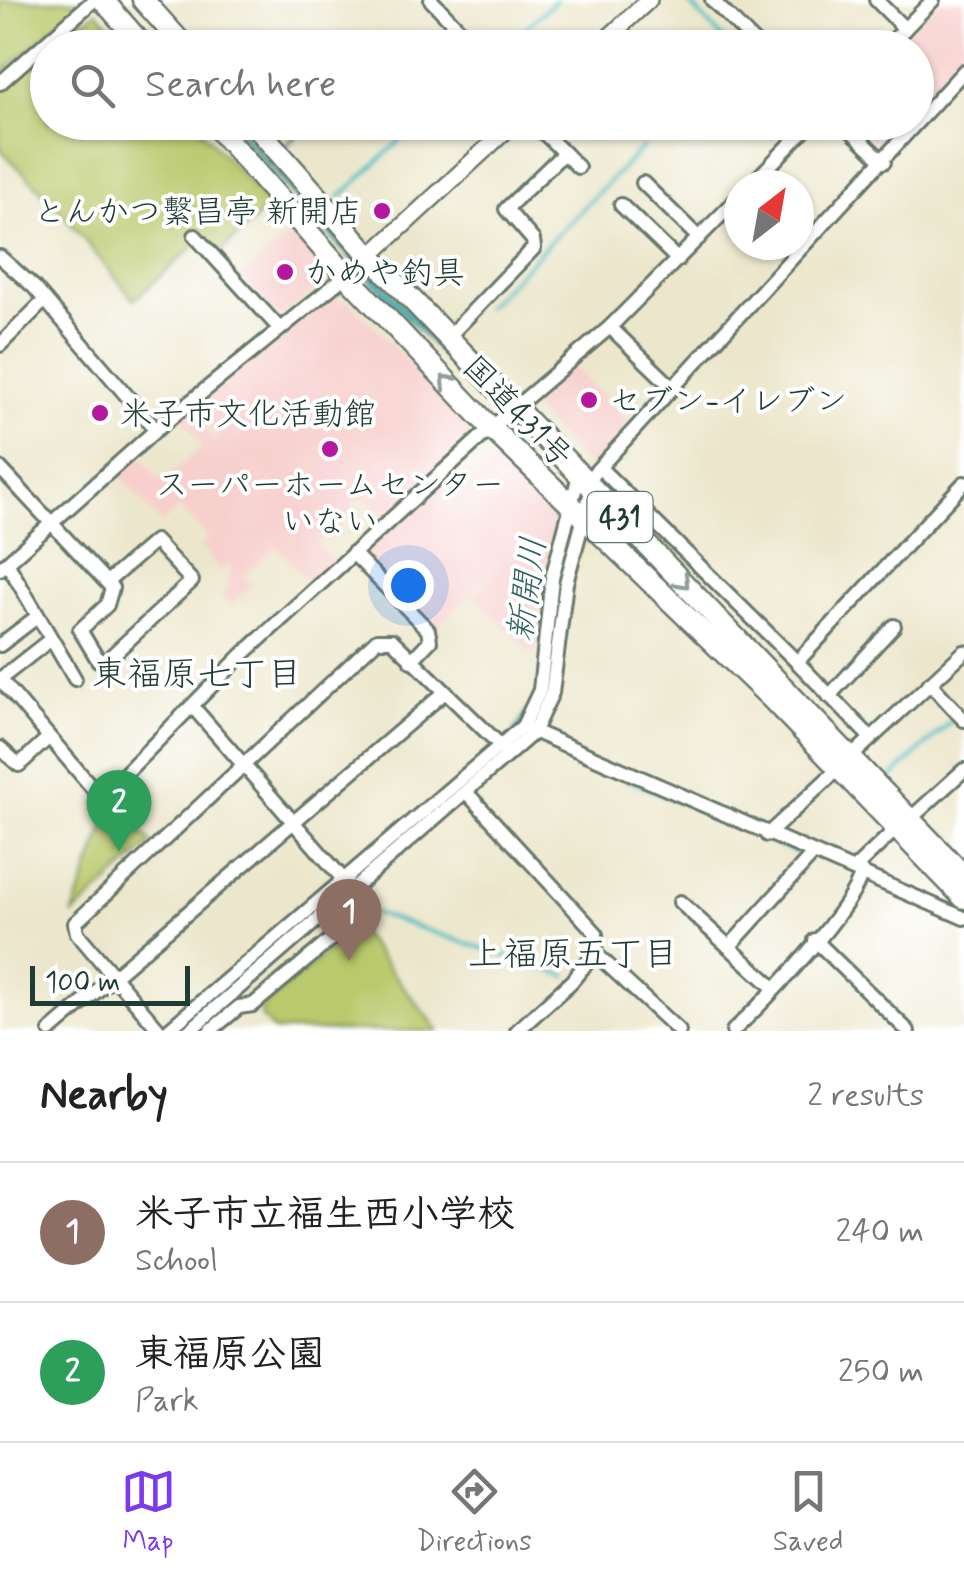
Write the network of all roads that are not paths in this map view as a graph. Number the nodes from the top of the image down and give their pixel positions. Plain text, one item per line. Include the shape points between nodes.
1 (94, 0) edge
2 (103, 0) edge
3 (144, 0) edge
4 (431, 0) edge
5 (649, 0) edge
6 (712, 0) edge
7 (876, 0) edge
8 (933, 0) edge
9 (905, 29) joint
10 (60, 30) edge
11 (129, 30) edge
12 (170, 30) edge
13 (460, 30) edge
14 (616, 30) edge
15 (742, 30) edge
16 (30, 57) edge
17 (964, 71) edge
18 (0, 83) edge
19 (934, 105) edge
20 (228, 140) edge
21 (268, 140) edge
22 (496, 140) edge
23 (551, 140) edge
24 (795, 140) edge
25 (861, 140) edge
26 (903, 140) edge
27 (564, 153) junction
28 (884, 162) junction
29 (578, 168) dead end
30 (766, 170) edge
31 (643, 182) dead end
32 (621, 205) dead end
33 (724, 213) edge
34 (195, 236) dead end
35 (699, 238) junction
36 (0, 258) edge
37 (368, 258) junction
38 (678, 260) junction
39 (349, 272) junction
40 (45, 300) junction
41 (610, 327) junction
42 (279, 328) junction
43 (448, 337) junction
44 (0, 345) edge
45 (673, 388) junction
46 (514, 408) junction
47 (492, 427) junction
48 (156, 430) junction
49 (0, 468) edge
50 (964, 483) edge
51 (579, 498) junction
52 (52, 524) junction
53 (353, 553) junction
54 (4, 566) edge
55 (106, 582) junction
56 (38, 616) junction
57 (553, 625) junction
58 (894, 626) dead end
59 (51, 639) junction
60 (0, 645) edge
61 (964, 652) edge
62 (411, 661) junction
63 (797, 662) junction
64 (0, 679) edge
65 (75, 679) dead end
66 (930, 683) junction
67 (444, 693) junction
68 (829, 696) junction
69 (193, 707) junction
70 (964, 720) edge
71 (528, 730) junction
72 (871, 738) junction
73 (47, 739) junction
74 (502, 747) junction
75 (0, 748) edge
76 (845, 762) junction
77 (244, 765) junction
78 (964, 770) edge
79 (467, 793) junction
80 (295, 823) junction
81 (903, 823) junction
82 (767, 835) junction
83 (812, 854) junction
84 (858, 871) junction
85 (964, 876) edge
86 (350, 887) junction
87 (964, 898) edge
88 (680, 902) dead end
89 (340, 904) junction
90 (964, 918) edge
91 (815, 940) junction
92 (729, 947) junction
93 (595, 953) junction
94 (112, 974) junction
95 (774, 988) junction
96 (50, 1031) edge
97 (164, 1031) edge
98 (189, 1031) edge
99 (210, 1031) edge
100 (517, 1031) edge
101 (679, 1031) edge
102 (733, 1031) edge
103 (908, 1031) edge

1 - 10 street
2 - 11 highway
3 - 12 highway
4 - 13 street
5 - 14 street
6 - 15 street
7 - 9 street
8 - 9 street
16 - 18 street
17 - 19 street
20 - 39 highway, 国道431号 / 431
21 - 37 highway, 国道431号 / 431
22 - 37 street
23 - 27 street
24 - 30 street
25 - 28 street
26 - 28 street
27 - 29 street
27 - 43 street via 506,210 534,248
28 - 45 street
31 - 35 street
32 - 38 street
33 - 35 street
34 - 42 street
35 - 38 street
36 - 40 street
37 - 39 street
37 - 43 highway, 国道431号 / 431
38 - 41 street
39 - 42 street
47 -> 39 highway, 国道431号 / 431
40 - 44 street
40 - 48 street
41 - 45 street
41 - 46 street
42 - 48 street
43 - 46 highway, 国道431号 / 431
45 - 51 street
46 - 47 street
46 - 51 highway, 国道431号 / 431
47 - 51 highway, 国道431号 / 431
47 - 53 street
48 - 52 street
49 - 52 street
50 - 63 street
51 - 57 street
51 - 57 street
51 - 63 street
51 -> 76 highway, 国道431号 / 431
51 - 76 highway, 国道431号 / 431
52 - 54 street
52 - 55 street
53 - 62 street via 428,630 430,641
53 - 69 street
54 - 56 street
55 - 55 street via 154,541 192,581 101,662 80,630 112,598
56 - 59 street
56 - 60 street
57 - 71 street via 552,693
58 - 68 street
59 - 64 street
59 - 65 street
61 - 66 street
62 - 67 street
62 - 77 street via 392,640 377,640
63 - 68 street
64 - 73 street
66 - 70 street
66 - 72 street
67 - 74 street
67 - 80 street
68 - 72 street
69 - 73 street via 100,798
69 - 77 street
71 - 74 street
71 - 79 street
71 - 82 street
72 - 76 street
73 - 75 street via 18,766
74 - 86 street
76 - 81 highway, 国道431号 / 431
76 - 82 street
77 - 80 street
77 - 94 street via 78,918 74,929
78 - 81 street
79 - 86 street
79 - 93 street via 596,933
80 - 86 street
80 - 94 street
81 - 84 street
81 - 85 highway, 国道431号 / 431
81 - 87 highway, 国道431号 / 431
82 - 83 street
83 - 84 street
83 - 92 street
84 - 90 street
84 - 91 street via 858,886
86 - 89 street
86 - 97 street
88 - 92 street
89 - 98 street
89 - 99 street via 350,917 342,931 254,1006 240,1007
91 - 95 street
91 - 103 street
92 - 95 street
93 - 100 street
93 - 101 street
94 - 96 street
94 - 97 street
95 - 102 street

